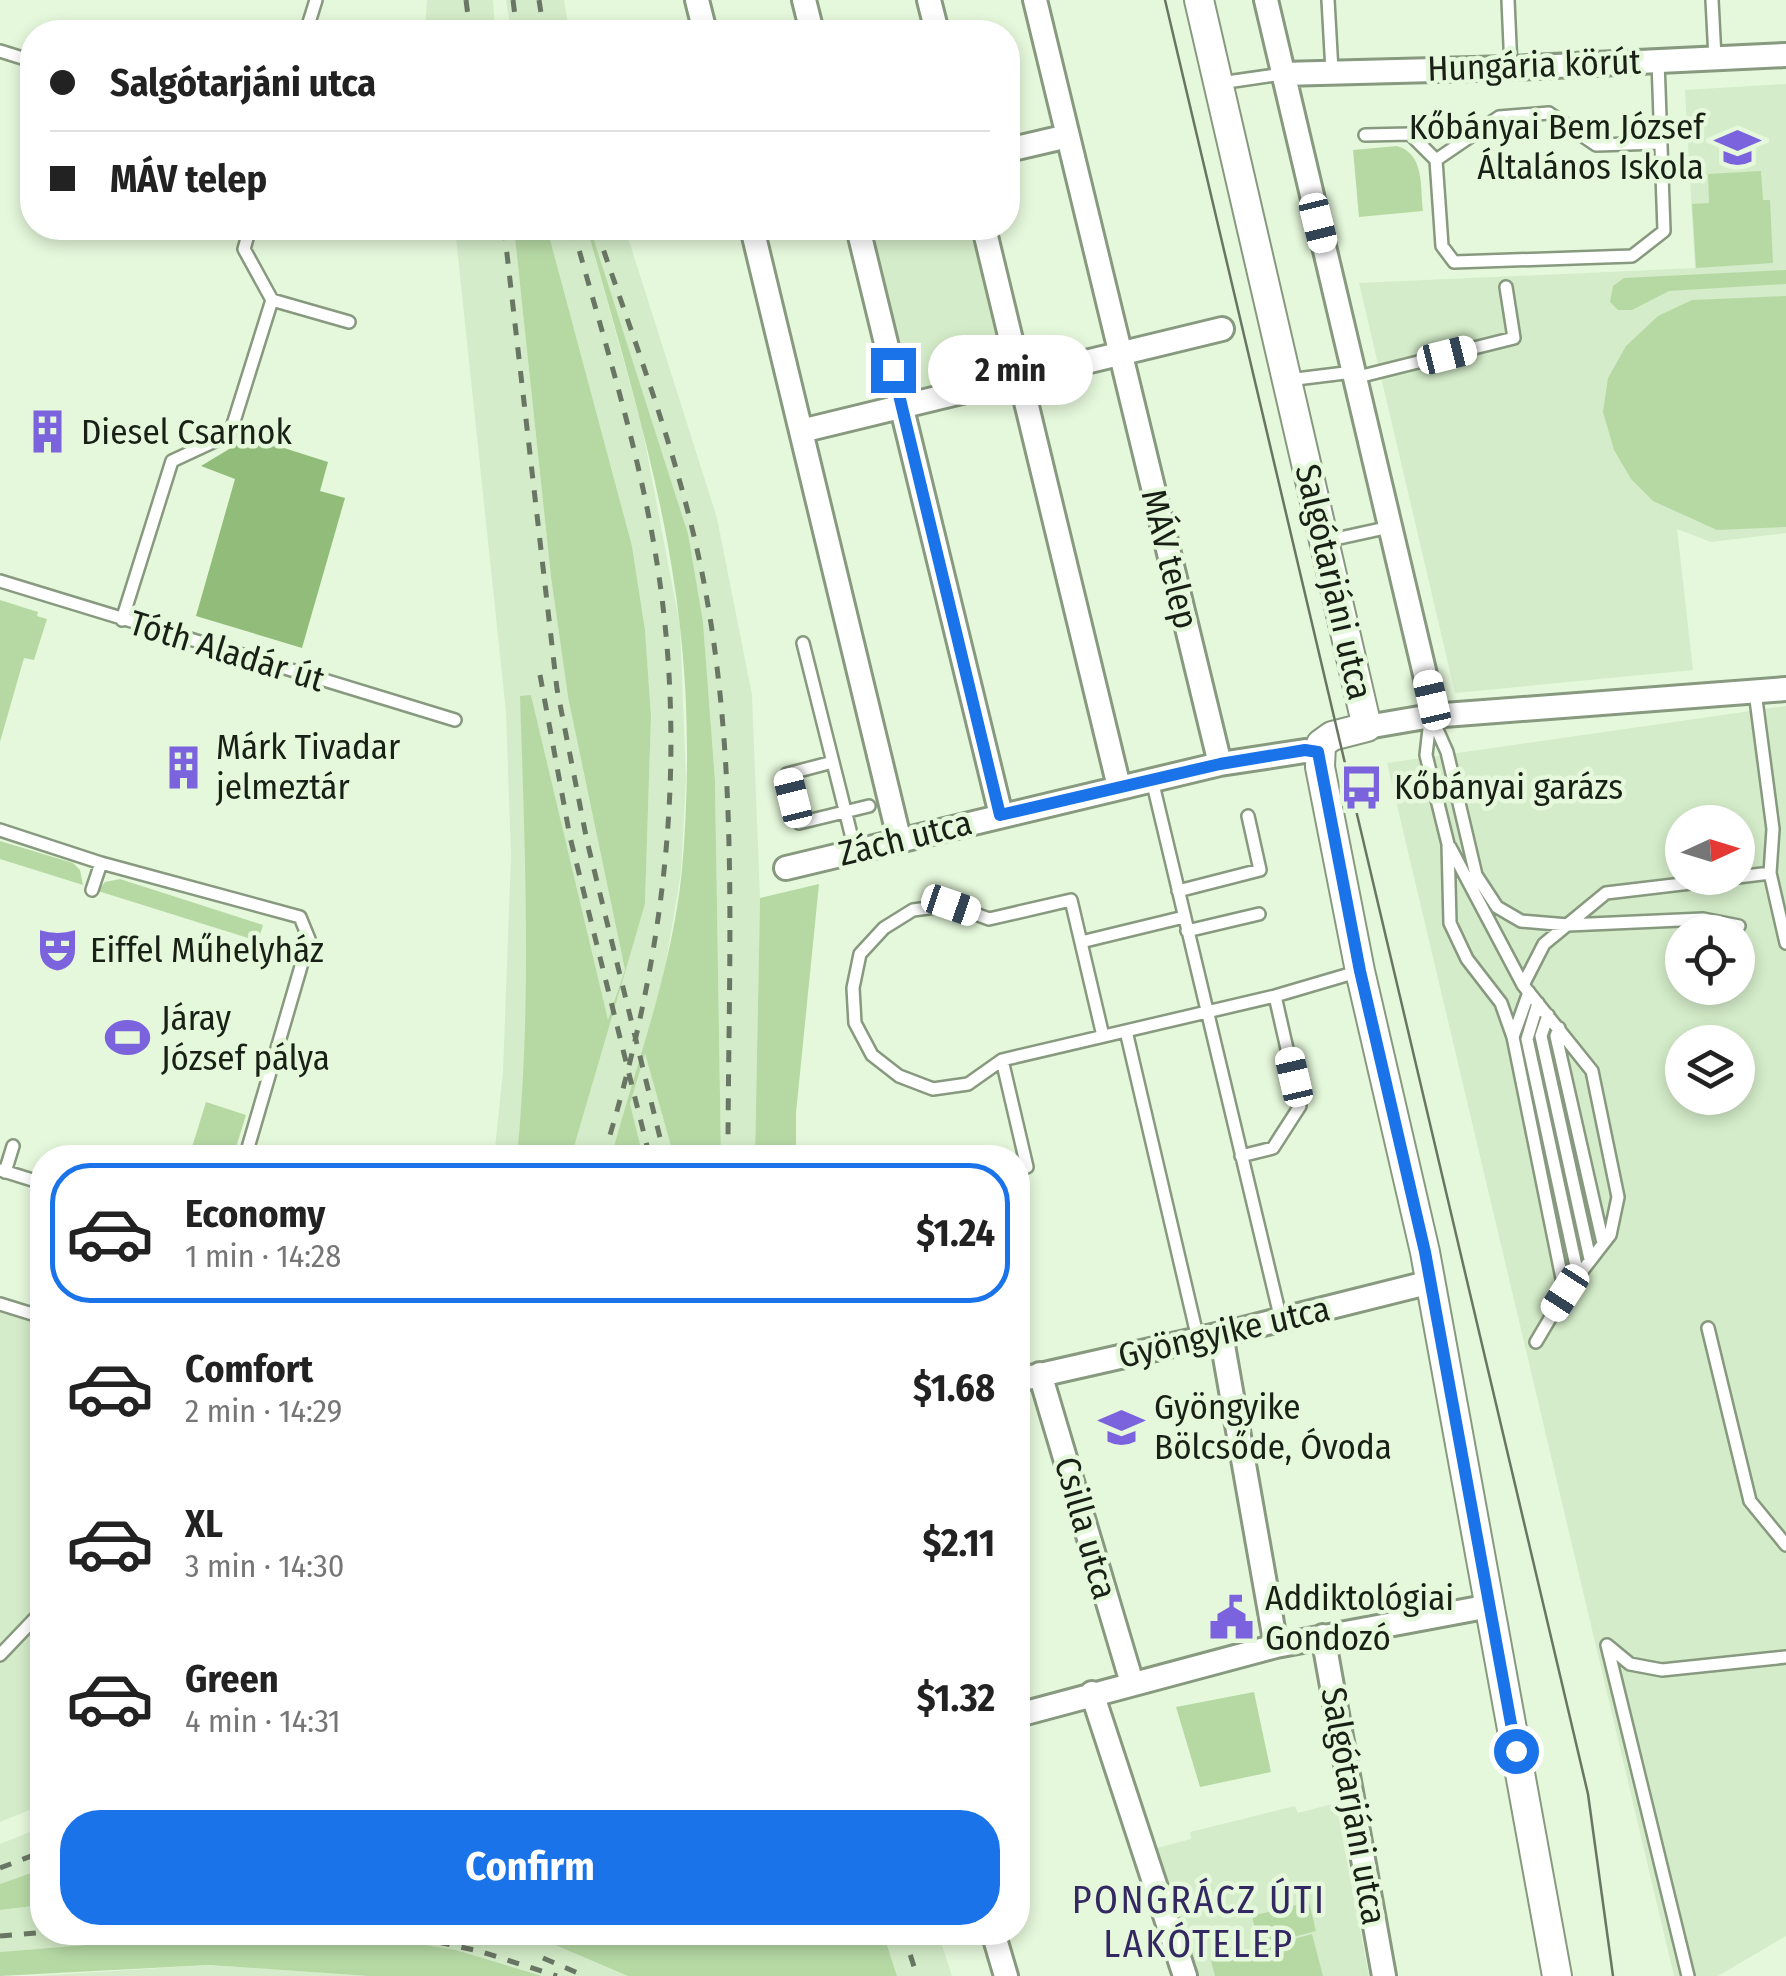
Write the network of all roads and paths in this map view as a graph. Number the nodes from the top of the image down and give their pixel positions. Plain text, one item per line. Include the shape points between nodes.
1 (1036, 0) edge
2 (1199, 0) edge
3 (1266, 0) edge
4 (1328, 0) edge
5 (1508, 0) edge
6 (1712, 0) edge
7 (1786, 55) edge
8 (1715, 58) junction
9 (1658, 61) junction
10 (1512, 68) junction
11 (1332, 70) junction
12 (1282, 74) junction
13 (1220, 83) junction
14 (1365, 135) dead end
15 (1068, 136) junction
16 (1660, 143) junction
17 (1020, 147) edge
18 (1436, 160) junction
19 (247, 240) edge
20 (755, 240) edge
21 (861, 240) edge
22 (987, 240) edge
23 (1506, 286) dead end
24 (272, 300) junction
25 (349, 322) dead end
26 (1222, 329) dead end
27 (1121, 354) junction
28 (1354, 375) junction
29 (1021, 378) junction
30 (1288, 380) junction
31 (902, 406) junction
32 (800, 430) junction
33 (1390, 527) junction
34 (1324, 541) junction
35 (0, 581) edge
36 (122, 620) junction
37 (803, 643) dead end
38 (1786, 689) edge
39 (1755, 692) junction
40 (1431, 716) junction
41 (455, 720) dead end
42 (1367, 727) junction
43 (1318, 752) junction
44 (832, 762) junction
45 (1220, 764) junction
46 (1152, 780) junction
47 (1119, 787) junction
48 (869, 806) dead end
49 (845, 812) junction
50 (1000, 815) junction
51 (1248, 816) dead end
52 (0, 830) edge
53 (899, 838) junction
54 (1448, 844) junction
55 (855, 850) junction
56 (100, 864) junction
57 (786, 868) dead end
58 (1770, 873) junction
59 (1755, 875) edge
60 (1665, 886) edge
61 (92, 890) dead end
62 (1178, 891) junction
63 (1259, 914) dead end
64 (1665, 921) edge
65 (1186, 924) junction
66 (1568, 925) junction
67 (1081, 942) junction
68 (1786, 943) edge
69 (1360, 971) junction
70 (1526, 988) junction
71 (1275, 996) junction
72 (1538, 1003) junction
73 (1206, 1012) junction
74 (1548, 1015) junction
75 (1559, 1028) junction
76 (1126, 1031) junction
77 (1103, 1036) junction
78 (1514, 1037) junction
79 (1002, 1060) junction
80 (249, 1145) edge
81 (1022, 1145) edge
82 (13, 1146) dead end
83 (1241, 1156) junction
84 (3, 1171) edge
85 (30, 1179) edge
86 (1603, 1243) junction
87 (1590, 1259) junction
88 (1578, 1275) junction
89 (1431, 1282) junction
90 (1565, 1293) junction
91 (0, 1304) edge
92 (30, 1313) edge
93 (1281, 1320) junction
94 (1708, 1328) dead end
95 (1209, 1337) junction
96 (1536, 1342) dead end
97 (1030, 1377) edge
98 (1030, 1380) edge
99 (1786, 1545) edge
100 (1490, 1606) junction
101 (30, 1624) edge
102 (1324, 1636) junction
103 (1276, 1646) junction
104 (0, 1655) edge
105 (1786, 1657) edge
106 (1132, 1683) junction
107 (1092, 1693) junction
108 (1030, 1711) edge
109 (996, 1945) edge
110 (1006, 1976) edge
111 (1185, 1976) edge
112 (1384, 1976) edge
113 (1557, 1976) edge
114 (1688, 1976) edge

1 - 15 street, MÁV telep
2 - 13 street, Salgótarjáni utca
3 - 12 street, Salgótarjáni utca
4 - 11 lane
5 - 10 lane
6 - 8 lane
7 - 8 street, Hungária körút
8 - 9 street, Hungária körút
9 - 10 street, Hungária körút
9 - 16 lane
10 - 11 street, Hungária körút
11 - 12 street, Hungária körút
12 - 13 lane
12 - 28 street, Salgótarjáni utca
13 - 30 street, Salgótarjáni utca
14 - 18 lane via 1410,134
15 - 17 street
15 - 27 street, MÁV telep
16 - 18 lane via 1596,145 1550,113 1499,117
16 - 18 lane via 1664,231 1632,256 1454,262 1442,246
19 - 24 lane via 244,250
20 - 32 street
21 - 31 street
22 - 29 street
23 - 28 lane via 1514,338
24 - 25 lane
24 - 36 lane via 230,434 172,462
26 - 27 street
27 - 29 street
27 - 45 street, MÁV telep
28 - 30 lane
28 - 33 street, Salgótarjáni utca
29 - 31 street
29 - 47 street
30 - 34 street, Salgótarjáni utca
31 - 32 street
31 - 50 street
32 - 53 street
33 - 34 lane
33 - 40 street, Salgótarjáni utca
34 - 42 street, Salgótarjáni utca
35 - 36 lane, Tóth Aladár út
36 - 41 lane, Tóth Aladár út
37 - 44 lane
38 - 39 street
39 - 40 street
39 - 58 lane via 1773,829
40 - 42 street
40 - 54 lane via 1426,756
40 - 66 lane via 1486,891 1521,921
42 - 43 street, Salgótarjáni utca via 1332,736
43 - 45 street, Zách utca
43 - 69 street
44 - 49 lane
44 - 49 lane via 786,774 799,823
45 - 46 street, Zách utca
46 - 47 street, Zách utca
46 - 62 lane
47 - 50 street, Zách utca
48 - 49 lane
49 - 55 lane
50 - 53 street, Zách utca
51 - 62 lane via 1260,870
52 - 56 lane
53 - 55 street, Zách utca
54 - 70 lane
54 - 78 lane via 1450,922 1467,959 1501,1002
55 - 57 street, Zách utca
56 - 61 lane
56 - 80 lane via 300,917 310,939
58 - 59 lane
58 - 68 lane
60 - 66 lane via 1606,893
62 - 65 lane
63 - 65 lane
64 - 66 lane
65 - 67 lane
65 - 73 lane
66 - 70 lane via 1544,944
67 - 77 lane
67 - 79 lane via 1071,900 989,919 951,905 913,910 860,954 855,1023 872,1055 899,1076 934,1089 968,1084
69 - 71 lane
69 - 89 street
70 - 72 lane
70 - 78 lane
71 - 73 lane
71 - 83 lane via 1300,1106 1272,1148
72 - 74 lane
72 - 88 lane via 1527,1039
73 - 76 lane
73 - 83 lane
74 - 75 lane
74 - 87 lane via 1541,1036
75 - 86 lane
75 - 86 lane via 1592,1071 1618,1197
76 - 77 lane
76 - 95 lane
77 - 79 lane
78 - 90 lane
79 - 81 lane
82 - 84 lane
83 - 93 lane
84 - 85 lane
86 - 87 lane
87 - 88 lane
88 - 90 lane
89 - 93 street, Gyöngyike utca
89 - 100 street
90 - 96 lane
91 - 92 lane
93 - 95 street, Gyöngyike utca
94 - 99 lane via 1750,1501
95 - 97 street, Gyöngyike utca
95 - 103 street
98 - 106 street, Csilla utca
100 - 102 street, Salgótarjáni utca
100 - 113 street
101 - 104 lane
102 - 103 street, Salgótarjáni utca
102 - 112 street, Salgótarjáni utca
103 - 106 street, Salgótarjáni utca
105 - 114 lane via 1662,1670 1630,1664 1608,1645
106 - 107 street, Salgótarjáni utca
107 - 108 street, Salgótarjáni utca
107 - 111 street
109 - 110 street

